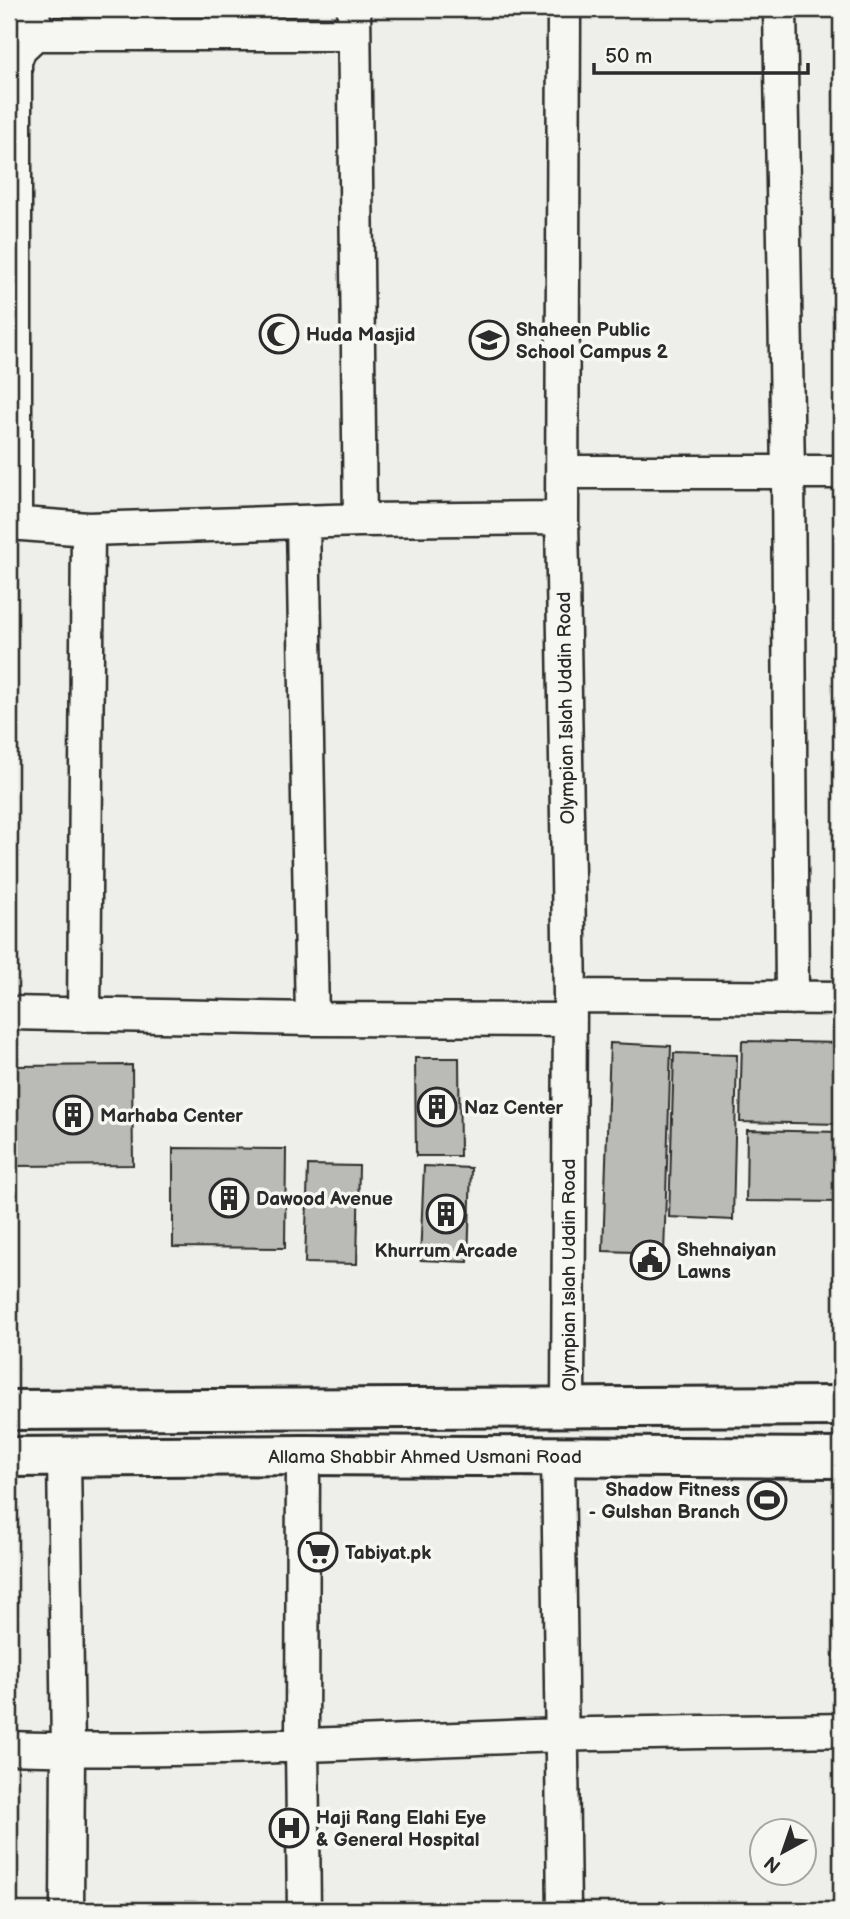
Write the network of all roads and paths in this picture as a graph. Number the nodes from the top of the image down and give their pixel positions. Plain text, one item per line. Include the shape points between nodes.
1 (564, 9) edge
2 (780, 9) edge
3 (34, 21) edge
4 (354, 21) edge
5 (563, 472) junction
6 (841, 472) edge
7 (788, 473) junction
8 (562, 518) junction
9 (360, 520) junction
10 (303, 522) junction
11 (12, 523) edge
12 (88, 529) junction
13 (792, 998) junction
14 (841, 998) edge
15 (570, 1008) junction
16 (9, 1013) edge
17 (84, 1015) junction
18 (312, 1019) junction
19 (841, 1406) edge
20 (568, 1407) junction
21 (9, 1410) edge
22 (303, 1455) junction
23 (558, 1456) junction
24 (9, 1457) edge
25 (64, 1457) junction
26 (841, 1458) edge
27 (841, 1731) edge
28 (562, 1735) junction
29 (302, 1745) junction
30 (9, 1748) edge
31 (68, 1750) junction
32 (66, 1910) edge
33 (304, 1910) edge
34 (564, 1910) edge

1 - 5 street, Olympian Islah Uddin Road
2 - 7 street
3 - 4 street
3 - 11 street via 15,61
4 - 9 street
5 - 7 street
5 - 8 street, Olympian Islah Uddin Road
6 - 7 street
7 - 13 street
8 - 9 street
8 - 15 street, Olympian Islah Uddin Road
9 - 10 street
10 - 12 street
10 - 18 street
11 - 12 street
12 - 17 street
13 - 14 street
13 - 15 street
15 - 18 street
15 - 20 street, Olympian Islah Uddin Road
16 - 17 street
17 - 18 street
19 - 20 main road
20 - 21 main road
22 - 23 main road, Allama Shabbir Ahmed Usmani Road
22 - 25 main road, Allama Shabbir Ahmed Usmani Road
22 - 29 street
23 - 26 main road, Allama Shabbir Ahmed Usmani Road
23 - 28 street
24 - 25 main road, Allama Shabbir Ahmed Usmani Road
25 - 31 street
27 - 28 street
28 - 29 street
28 - 34 street
29 - 31 street
29 - 33 street
30 - 31 street
31 - 32 street

